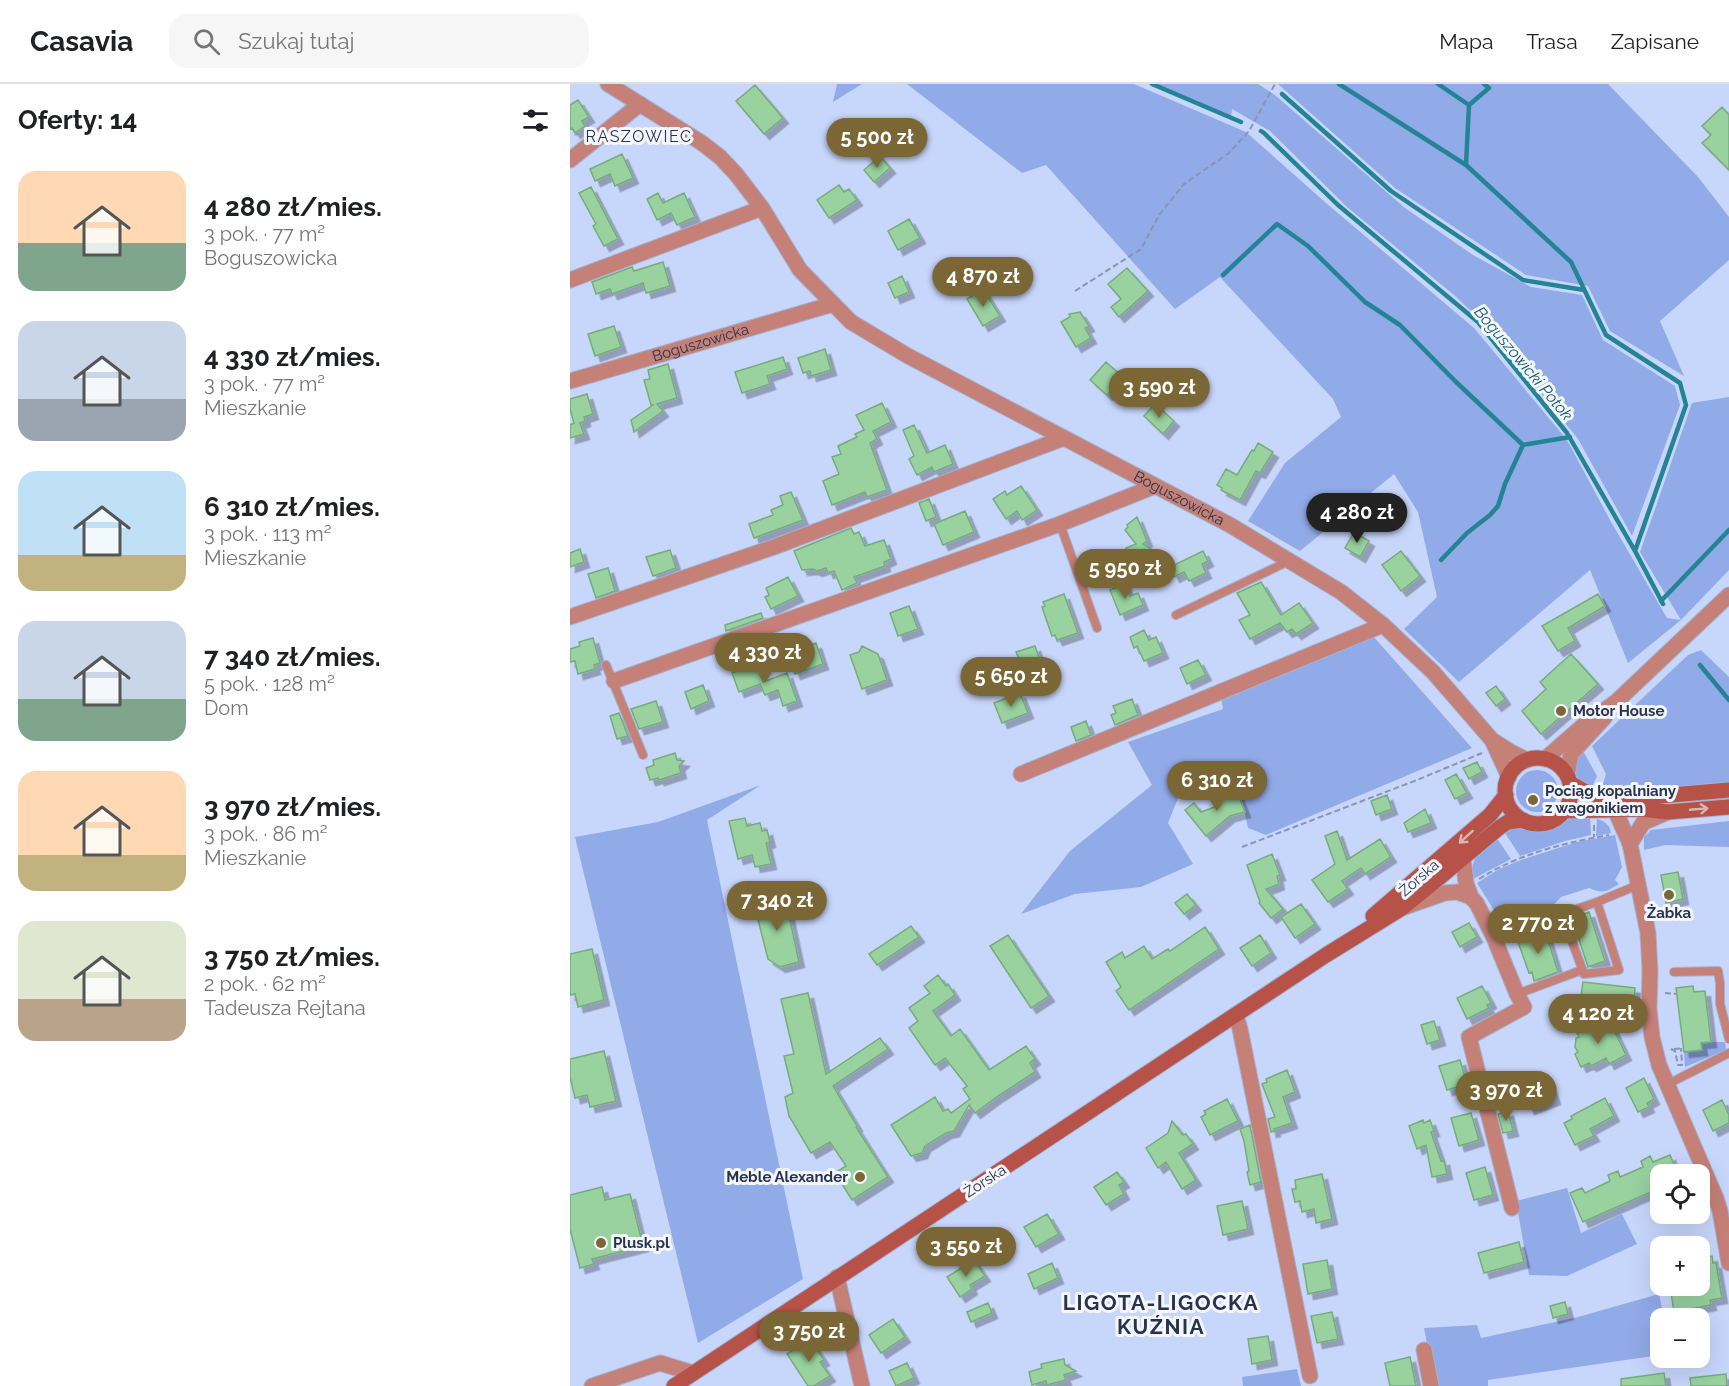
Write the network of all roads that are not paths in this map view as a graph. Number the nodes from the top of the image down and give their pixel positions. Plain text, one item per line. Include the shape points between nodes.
1 (608, 84) edge
2 (640, 104) junction
3 (570, 160) edge
4 (762, 208) junction
5 (570, 280) edge
6 (833, 304) junction
7 (570, 381) edge
8 (1064, 438) junction
9 (1155, 486) junction
10 (1060, 524) junction
11 (1289, 561) junction
12 (1729, 595) edge
13 (1176, 615) dead end
14 (570, 617) edge
15 (1383, 625) junction
16 (1097, 628) dead end
17 (606, 664) dead end
18 (614, 681) junction
19 (1617, 701) junction
20 (1492, 740) junction
21 (643, 755) dead end
22 (1545, 759) junction
23 (1527, 760) junction
24 (1021, 774) dead end
25 (1509, 777) junction
26 (1568, 779) junction
27 (1729, 790) edge
28 (1506, 795) junction
29 (1729, 807) edge
30 (1564, 810) junction
31 (1615, 810) junction
32 (1668, 812) junction
33 (1523, 820) junction
34 (1630, 844) junction
35 (1463, 858) junction
36 (1638, 885) junction
37 (1473, 889) junction
38 (1597, 902) junction
39 (1402, 908) junction
40 (1562, 914) junction
41 (1494, 938) junction
42 (1326, 955) junction
43 (1582, 970) junction
44 (1674, 972) dead end
45 (1517, 994) junction
46 (1236, 1015) junction
47 (1729, 1039) edge
48 (1729, 1053) edge
49 (1668, 1084) junction
50 (1512, 1208) dead end
51 (1729, 1263) edge
52 (837, 1277) junction
53 (1424, 1350) dead end
54 (693, 1373) junction
55 (1310, 1376) dead end
56 (592, 1386) edge
57 (674, 1386) edge
58 (862, 1386) edge
59 (1431, 1386) edge

1 - 2 street, Boguszowicka
2 - 3 street
2 - 4 street, Boguszowicka via 720,157
4 - 5 street
4 - 6 street, Boguszowicka via 800,270
6 - 7 street, Boguszowicka
6 - 8 street, Boguszowicka via 851,322 908,356
8 - 9 street, Boguszowicka
8 - 14 street via 774,547
9 - 10 street
9 - 11 street, Boguszowicka
10 - 16 lane
10 - 18 street
11 - 13 lane
11 - 15 street, Boguszowicka via 1341,592
12 - 19 street
15 - 20 street, Boguszowicka via 1433,672
15 - 24 street
17 - 18 lane
18 - 21 lane
19 - 22 street
19 - 26 street via 1571,754
20 - 23 street, Boguszowicka
20 - 25 street, Boguszowicka
22 - 23 main road
22 - 26 main road via 1557,764
23 - 25 main road
25 - 28 main road
26 - 27 main road via 1592,794 1607,797
26 - 30 main road via 1571,794
28 - 33 main road via 1510,808
28 -> 42 main road, Żorska via 1465,838
32 -> 29 main road
30 - 31 main road
30 - 33 main road via 1547,822
31 - 32 main road
31 - 34 street
32 - 34 street via 1643,823
33 - 35 main road, Żorska via 1504,824
34 - 36 street
35 - 37 street, Żorska via 1466,883
35 - 39 main road, Żorska
36 - 38 lane
36 - 49 street via 1648,933 1652,1037
37 - 39 street, Żorska via 1445,893
37 - 41 street, Żorska
38 - 40 lane
38 - 43 lane via 1619,970 1584,974
39 - 42 main road, Żorska
40 - 41 lane
40 - 43 lane
41 - 45 street, Żorska
42 - 46 main road, Żorska
43 - 45 lane
44 - 47 lane via 1718,971 1719,1004
45 - 50 street via 1524,1007 1468,1036
46 - 52 main road, Żorska
46 - 55 street
48 - 49 lane
49 - 51 street via 1716,1198
52 - 54 main road, Żorska
52 - 58 street
53 - 59 street
54 - 56 street via 660,1363
54 - 57 main road, Żorska

